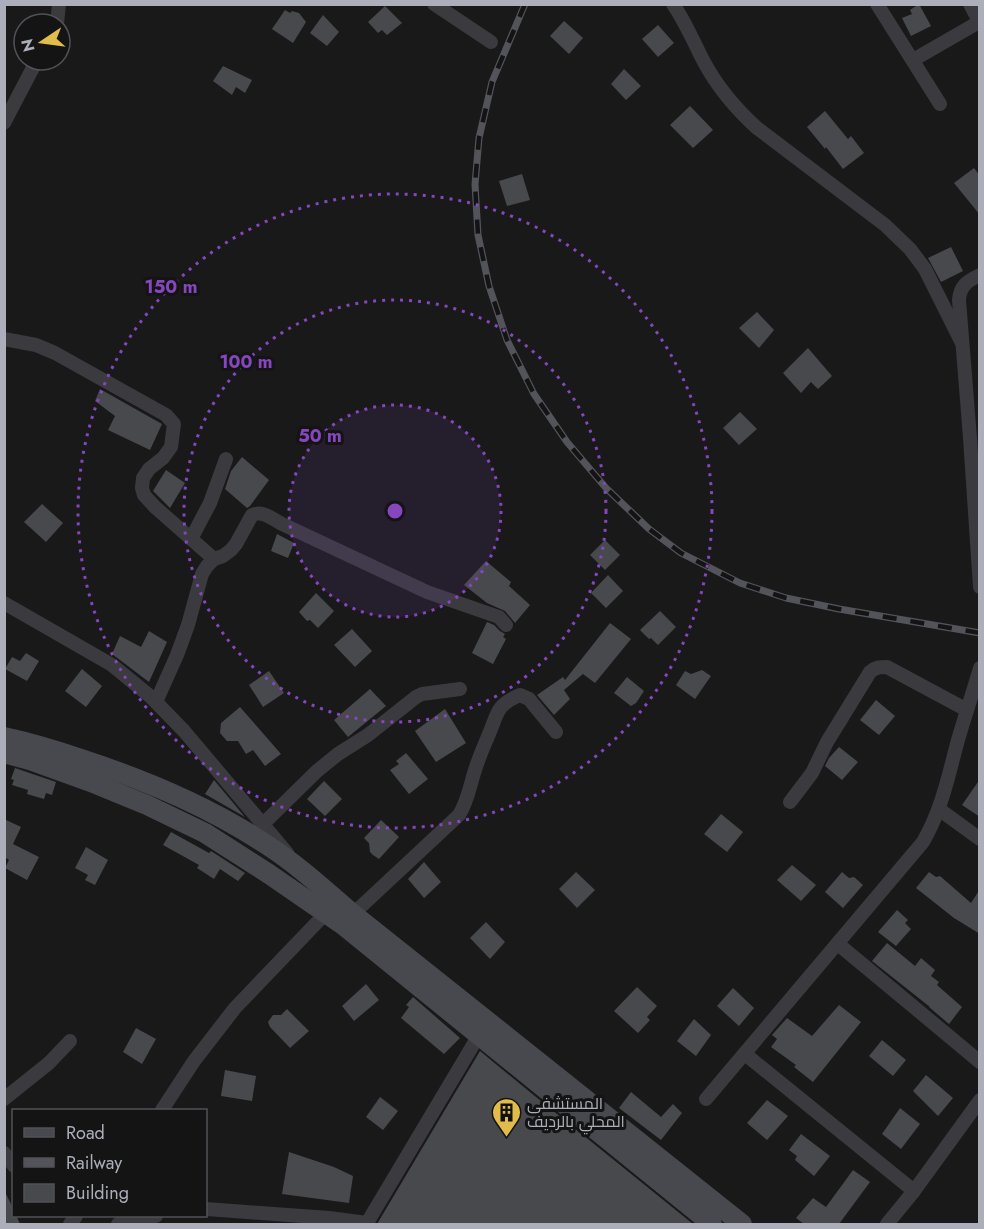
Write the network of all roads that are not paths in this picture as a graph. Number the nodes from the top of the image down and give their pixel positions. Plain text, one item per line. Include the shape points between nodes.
1 (434, 4) edge
2 (673, 4) edge
3 (877, 4) edge
4 (970, 4) edge
5 (979, 22) edge
6 (491, 42) dead end
7 (913, 60) junction
8 (31, 72) edge
9 (940, 104) dead end
10 (4, 123) edge
11 (980, 275) edge
12 (4, 339) edge
13 (962, 343) junction
14 (226, 459) dead end
15 (191, 539) junction
16 (214, 559) junction
17 (980, 587) edge
18 (4, 603) edge
19 (506, 625) dead end
20 (980, 668) edge
21 (460, 689) dead end
22 (156, 702) junction
23 (966, 710) junction
24 (556, 732) dead end
25 (4, 736) edge
26 (4, 753) edge
27 (790, 802) dead end
28 (940, 810) junction
29 (263, 824) junction
30 (980, 839) edge
31 (300, 868) junction
32 (326, 913) junction
33 (353, 914) junction
34 (838, 944) junction
35 (484, 1029) junction
36 (70, 1041) dead end
37 (745, 1053) junction
38 (980, 1062) edge
39 (4, 1099) edge
40 (706, 1099) dead end
41 (980, 1100) edge
42 (163, 1109) edge
43 (914, 1191) junction
44 (207, 1209) edge
45 (148, 1217) edge
46 (328, 1221) edge
47 (118, 1224) edge
48 (712, 1224) edge
49 (742, 1224) edge
50 (887, 1224) edge

1 - 6 street
2 - 13 street via 723,93 739,112 885,225 910,249 925,269
3 - 7 street
4 - 5 street
5 - 7 street
7 - 9 street
8 - 10 street
11 - 13 street via 960,292
12 - 15 street via 56,353 166,415 174,424 171,447 149,469 142,488 155,507
13 - 17 street
14 - 15 street
15 - 16 street
16 - 19 street via 231,550 252,515 263,513 427,592 499,617
16 - 22 street via 202,574 185,635
18 - 22 street via 112,665
20 - 23 street
21 - 29 street via 416,697 338,754
22 - 29 street
23 - 27 street via 887,667 874,668 812,773
23 - 28 street
24 - 33 street via 529,699 520,695 509,700 498,710 480,753 466,805 459,815
25 - 31 main road via 156,785 217,814
26 - 32 main road via 91,782 205,833
28 - 30 street
28 - 34 street via 923,842
29 - 31 street
31 - 33 main road
32 - 35 main road
32 - 42 street via 235,1008
33 - 35 main road
34 - 37 street
34 - 38 street
35 - 46 street via 367,1223
35 - 48 main road
35 - 49 main road
36 - 39 street
37 - 40 street
37 - 43 street
41 - 43 street
43 - 50 street
44 - 46 street
45 - 47 street

